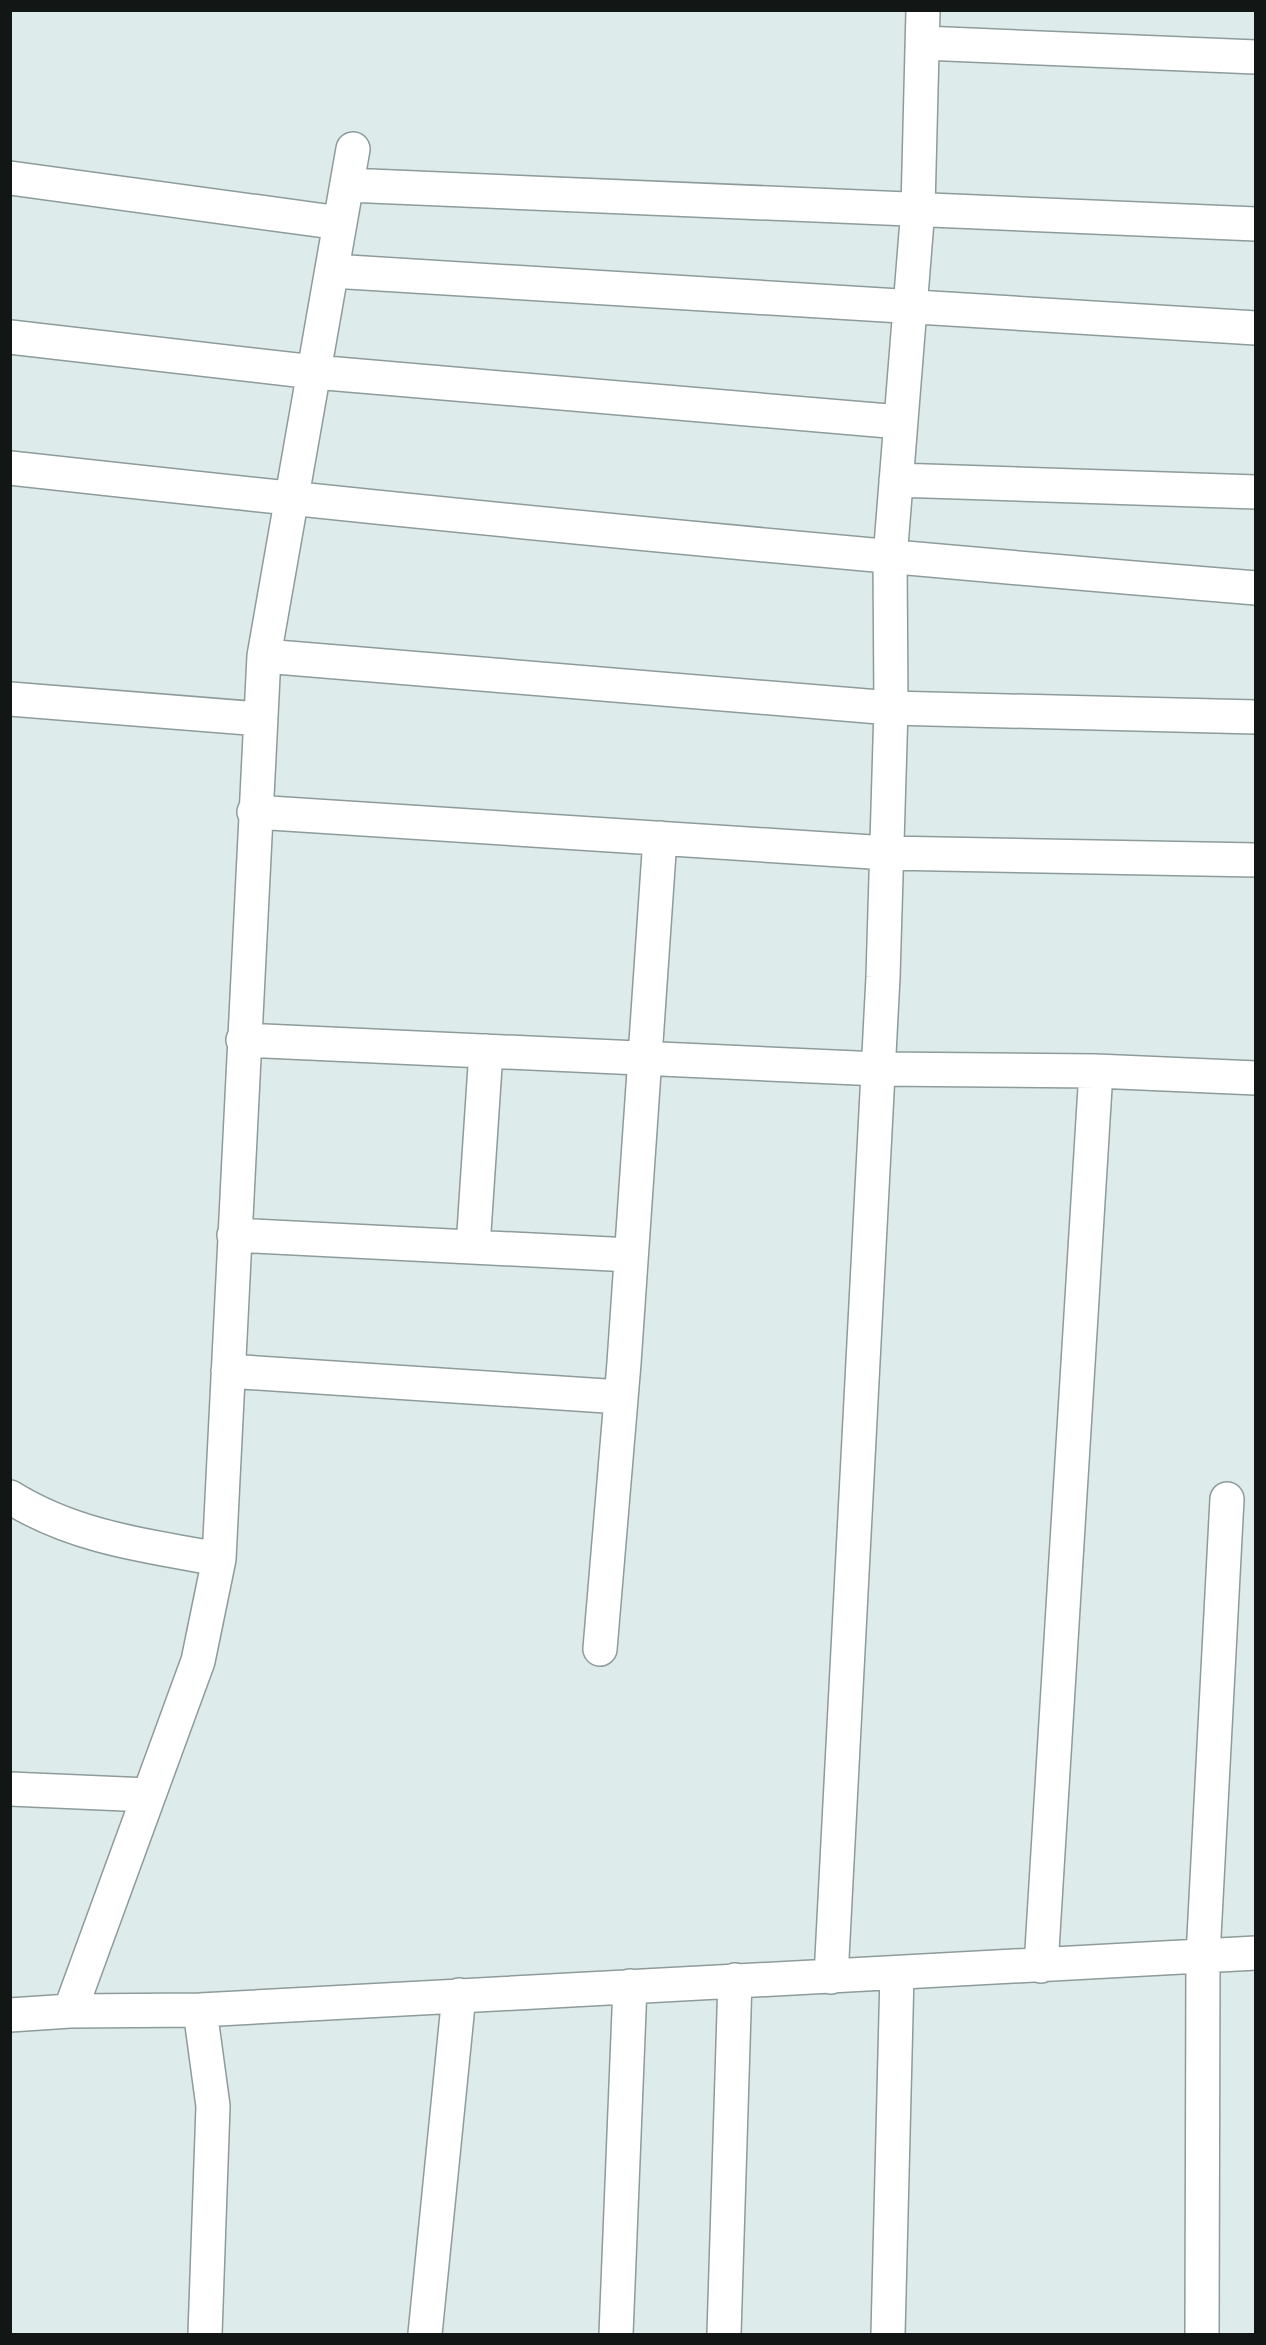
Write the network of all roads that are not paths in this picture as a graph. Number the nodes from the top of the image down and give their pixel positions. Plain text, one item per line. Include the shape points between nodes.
1 (923, 10) edge
2 (923, 44) junction
3 (1256, 57) edge
4 (353, 149) dead end
5 (10, 178) edge
6 (347, 185) junction
7 (918, 208) junction
8 (340, 224) junction
9 (1256, 225) edge
10 (332, 271) junction
11 (909, 308) junction
12 (1256, 328) edge
13 (10, 337) edge
14 (314, 372) junction
15 (900, 422) junction
16 (10, 468) edge
17 (896, 480) junction
18 (1256, 492) edge
19 (291, 499) junction
20 (890, 558) junction
21 (1256, 588) edge
22 (264, 656) junction
23 (10, 699) edge
24 (891, 708) junction
25 (1256, 717) edge
26 (260, 718) junction
27 (254, 812) junction
28 (660, 838) junction
29 (887, 853) junction
30 (1256, 860) edge
31 (243, 1040) junction
32 (486, 1051) junction
33 (645, 1059) junction
34 (879, 1070) junction
35 (1096, 1071) junction
36 (1256, 1078) edge
37 (234, 1235) junction
38 (473, 1247) junction
39 (632, 1255) junction
40 (228, 1371) junction
41 (621, 1397) junction
42 (10, 1497) edge
43 (1227, 1500) dead end
44 (219, 1559) junction
45 (600, 1649) dead end
46 (10, 1789) edge
47 (148, 1795) junction
48 (1256, 1953) edge
49 (1203, 1956) junction
50 (1041, 1966) junction
51 (897, 1974) junction
52 (831, 1977) junction
53 (735, 1980) junction
54 (630, 1986) junction
55 (459, 1995) junction
56 (200, 2010) junction
57 (70, 2011) junction
58 (10, 2015) edge
59 (211, 2334) edge
60 (425, 2334) edge
61 (616, 2334) edge
62 (724, 2334) edge
63 (888, 2334) edge
64 (1202, 2334) edge

1 - 2 street
2 - 3 street
2 - 7 street
4 - 6 street
5 - 8 street
6 - 7 street
6 - 8 street
7 - 9 street
7 - 11 street
8 - 10 street
10 - 11 street
10 - 14 street
11 - 12 street
11 - 15 street
13 - 14 street
14 - 15 street
14 - 19 street
15 - 17 street
16 - 19 street
17 - 18 street
17 - 20 street
19 - 20 street
19 - 22 street
20 - 21 street
20 - 24 street
22 - 24 street
22 - 26 street
23 - 26 street
24 - 25 street
24 - 29 street
26 - 27 street
27 - 28 street
27 - 31 street
28 - 29 street
28 - 33 street
29 - 30 street
29 - 34 street
31 - 32 street
31 - 37 street
32 - 33 street
32 - 38 street
33 - 34 street
33 - 39 street
34 - 35 street
34 - 52 street
35 - 36 street
35 - 50 street
37 - 38 street
37 - 40 street
38 - 39 street
39 - 41 street
40 - 41 street
40 - 44 street
41 - 45 street
42 - 44 street via 62,1525 118,1541
43 - 49 street
44 - 47 street via 198,1661
46 - 47 street
47 - 57 street
48 - 49 street
49 - 50 street
49 - 64 street
50 - 51 street
51 - 52 street
51 - 63 street
52 - 53 street
53 - 54 street
53 - 62 street
54 - 55 street
54 - 61 street
55 - 56 street
55 - 60 street
56 - 57 street
56 - 59 street via 213,2106
57 - 58 street

